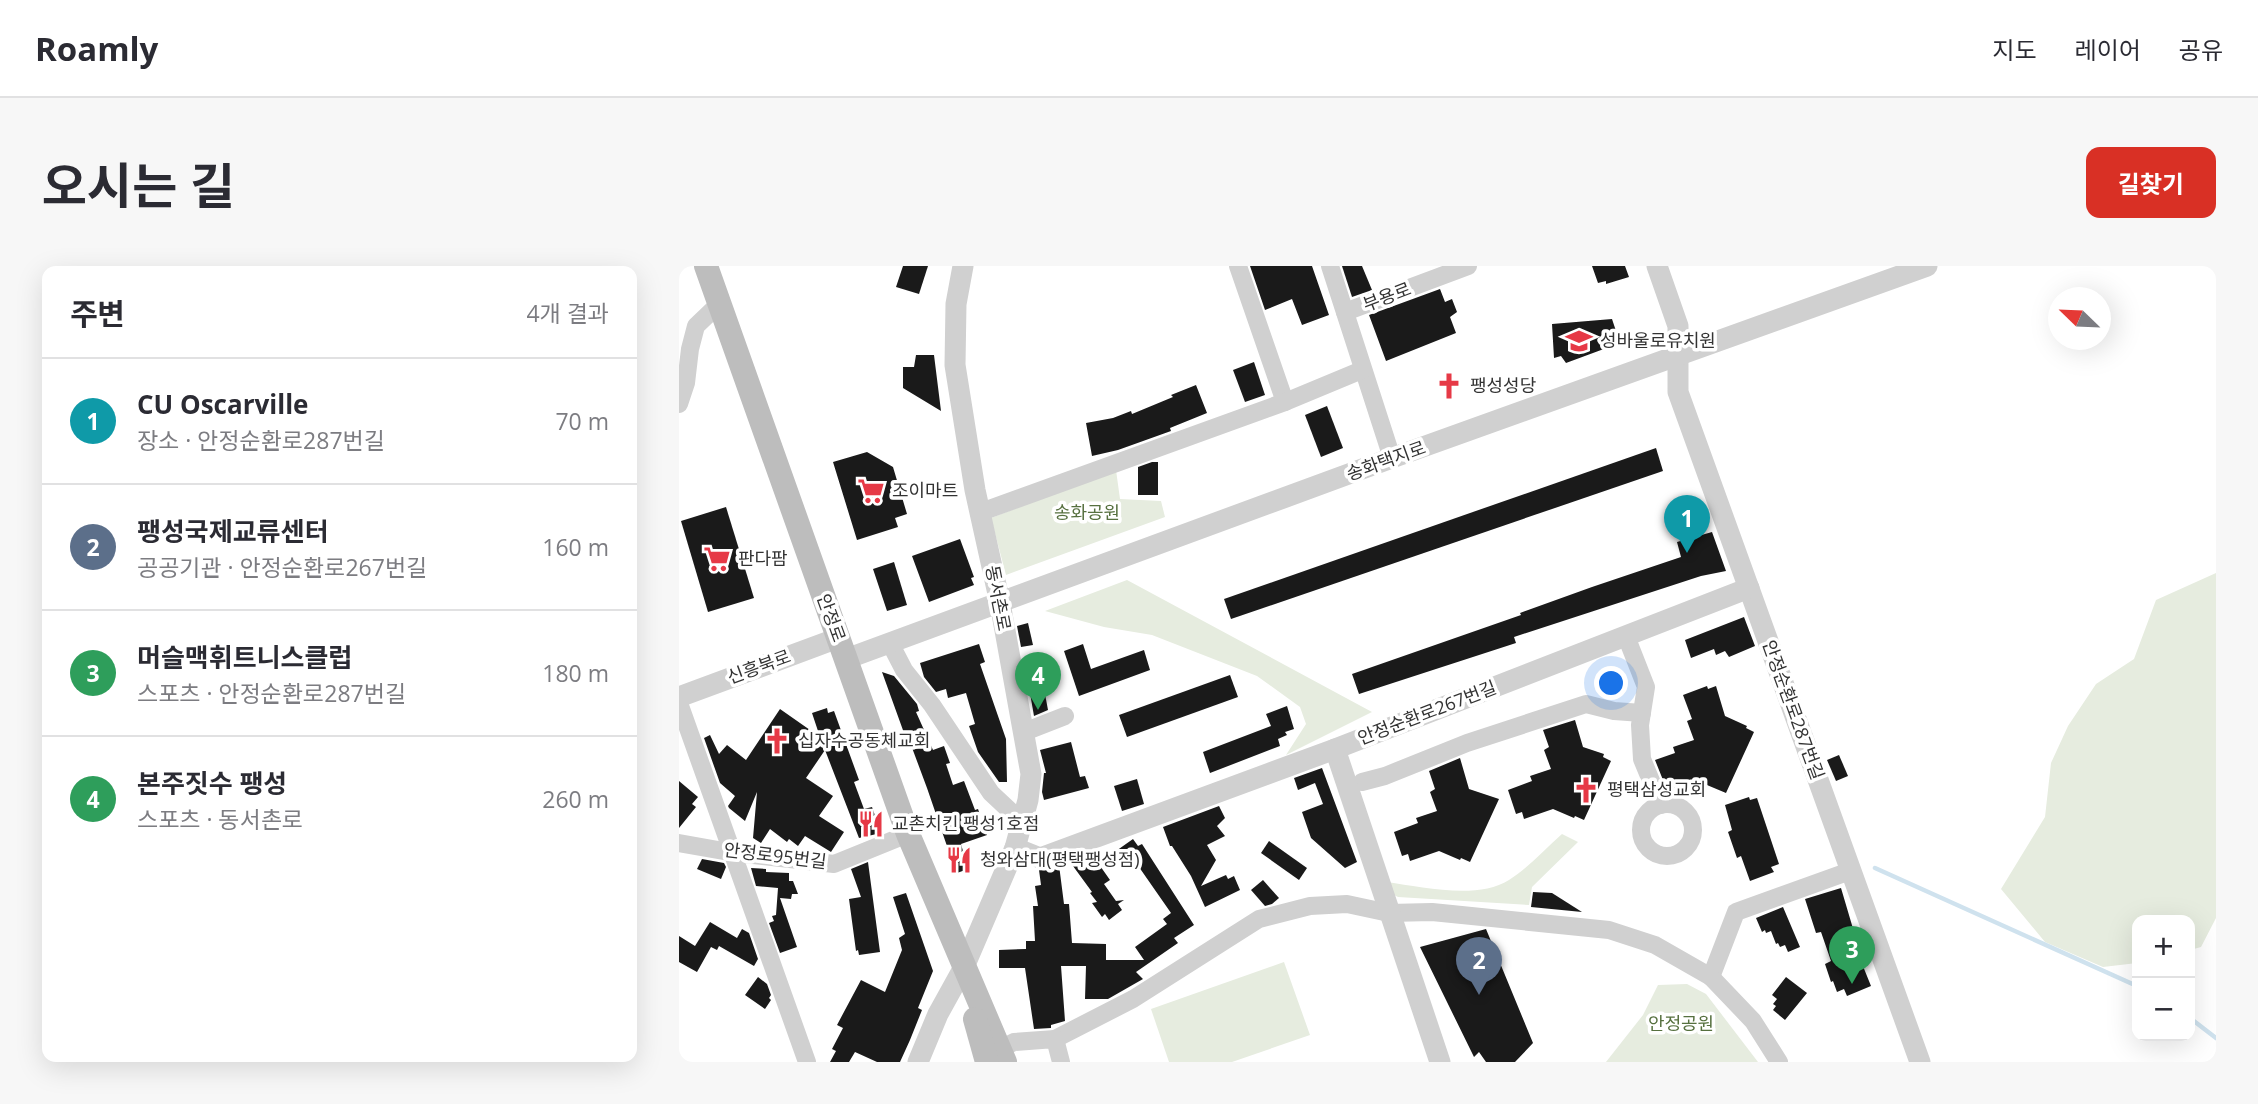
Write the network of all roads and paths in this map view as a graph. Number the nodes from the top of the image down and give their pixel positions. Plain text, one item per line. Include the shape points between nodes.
1 (706, 266) edge
2 (963, 266) edge
3 (1238, 266) edge
4 (1330, 266) edge
5 (1468, 266) edge
6 (1657, 266) edge
7 (1927, 266) edge
8 (719, 304) junction
9 (1345, 312) junction
10 (1676, 355) junction
11 (1362, 370) junction
12 (1285, 402) junction
13 (679, 404) edge
14 (1391, 458) junction
15 (981, 512) junction
16 (1749, 588) junction
17 (1000, 603) junction
18 (1626, 636) junction
19 (890, 643) junction
20 (842, 648) junction
21 (679, 697) edge
22 (679, 702) edge
23 (1642, 713) junction
24 (1066, 716) dead end
25 (1024, 732) junction
26 (1335, 749) junction
27 (1362, 782) dead end
28 (1661, 805) dead end
29 (1023, 823) junction
30 (908, 834) junction
31 (679, 843) edge
32 (1015, 848) junction
33 (734, 853) junction
34 (1850, 871) junction
35 (1389, 913) junction
36 (964, 967) junction
37 (1711, 977) junction
38 (1055, 1040) junction
39 (997, 1058) edge
40 (807, 1062) edge
41 (918, 1062) edge
42 (1061, 1062) edge
43 (1440, 1062) edge
44 (1779, 1062) edge
45 (1920, 1062) edge

1 - 8 main road, 안정로
2 - 15 street, 동서촌로 via 956,304 955,365
3 - 12 street
4 - 9 street
5 - 9 street, 부용로
6 - 10 street via 1678,326
7 - 10 street, 송화택지로
8 - 13 street via 697,326
8 - 20 main road, 안정로
9 - 11 street
10 - 14 street, 송화택지로
10 - 16 street, 안정순환로287번길 via 1678,392
11 - 12 street
11 - 14 street
12 - 15 street
14 - 17 street, 송화택지로
15 - 17 street, 동서촌로
16 - 18 street, 안정순환로267번길
16 - 34 street, 안정순환로287번길
17 - 19 street, 송화택지로
17 - 25 street, 동서촌로
18 - 23 street via 1646,687
18 - 26 street, 안정순환로267번길
19 - 20 street, 송화택지로
19 - 29 street via 991,793
20 - 21 street, 신흥북로
20 - 30 main road, 안정로
22 - 33 street
23 - 27 street via 1586,704
23 - 28 street via 1642,759
24 - 25 street
25 - 29 street, 동서촌로 via 1031,774
26 - 32 street via 1040,858
26 - 35 street, 안정순환로267번길
29 - 32 street, 동서촌로
30 - 33 street, 안정로95번길 via 834,864
30 - 36 main road, 안정로
31 - 33 street, 안정로95번길
32 - 36 street, 동서촌로
33 - 40 street
34 - 37 street via 1736,912
34 - 45 street, 안정순환로287번길
35 - 37 street via 1432,912 1609,930 1655,945
35 - 38 street via 1347,904 1310,906 1259,919 1133,999
35 - 43 street, 안정순환로267번길
36 - 39 main road, 안정로
36 - 41 street, 동서촌로
37 - 44 street via 1753,1021
38 - 39 street via 1014,1042
38 - 42 street

